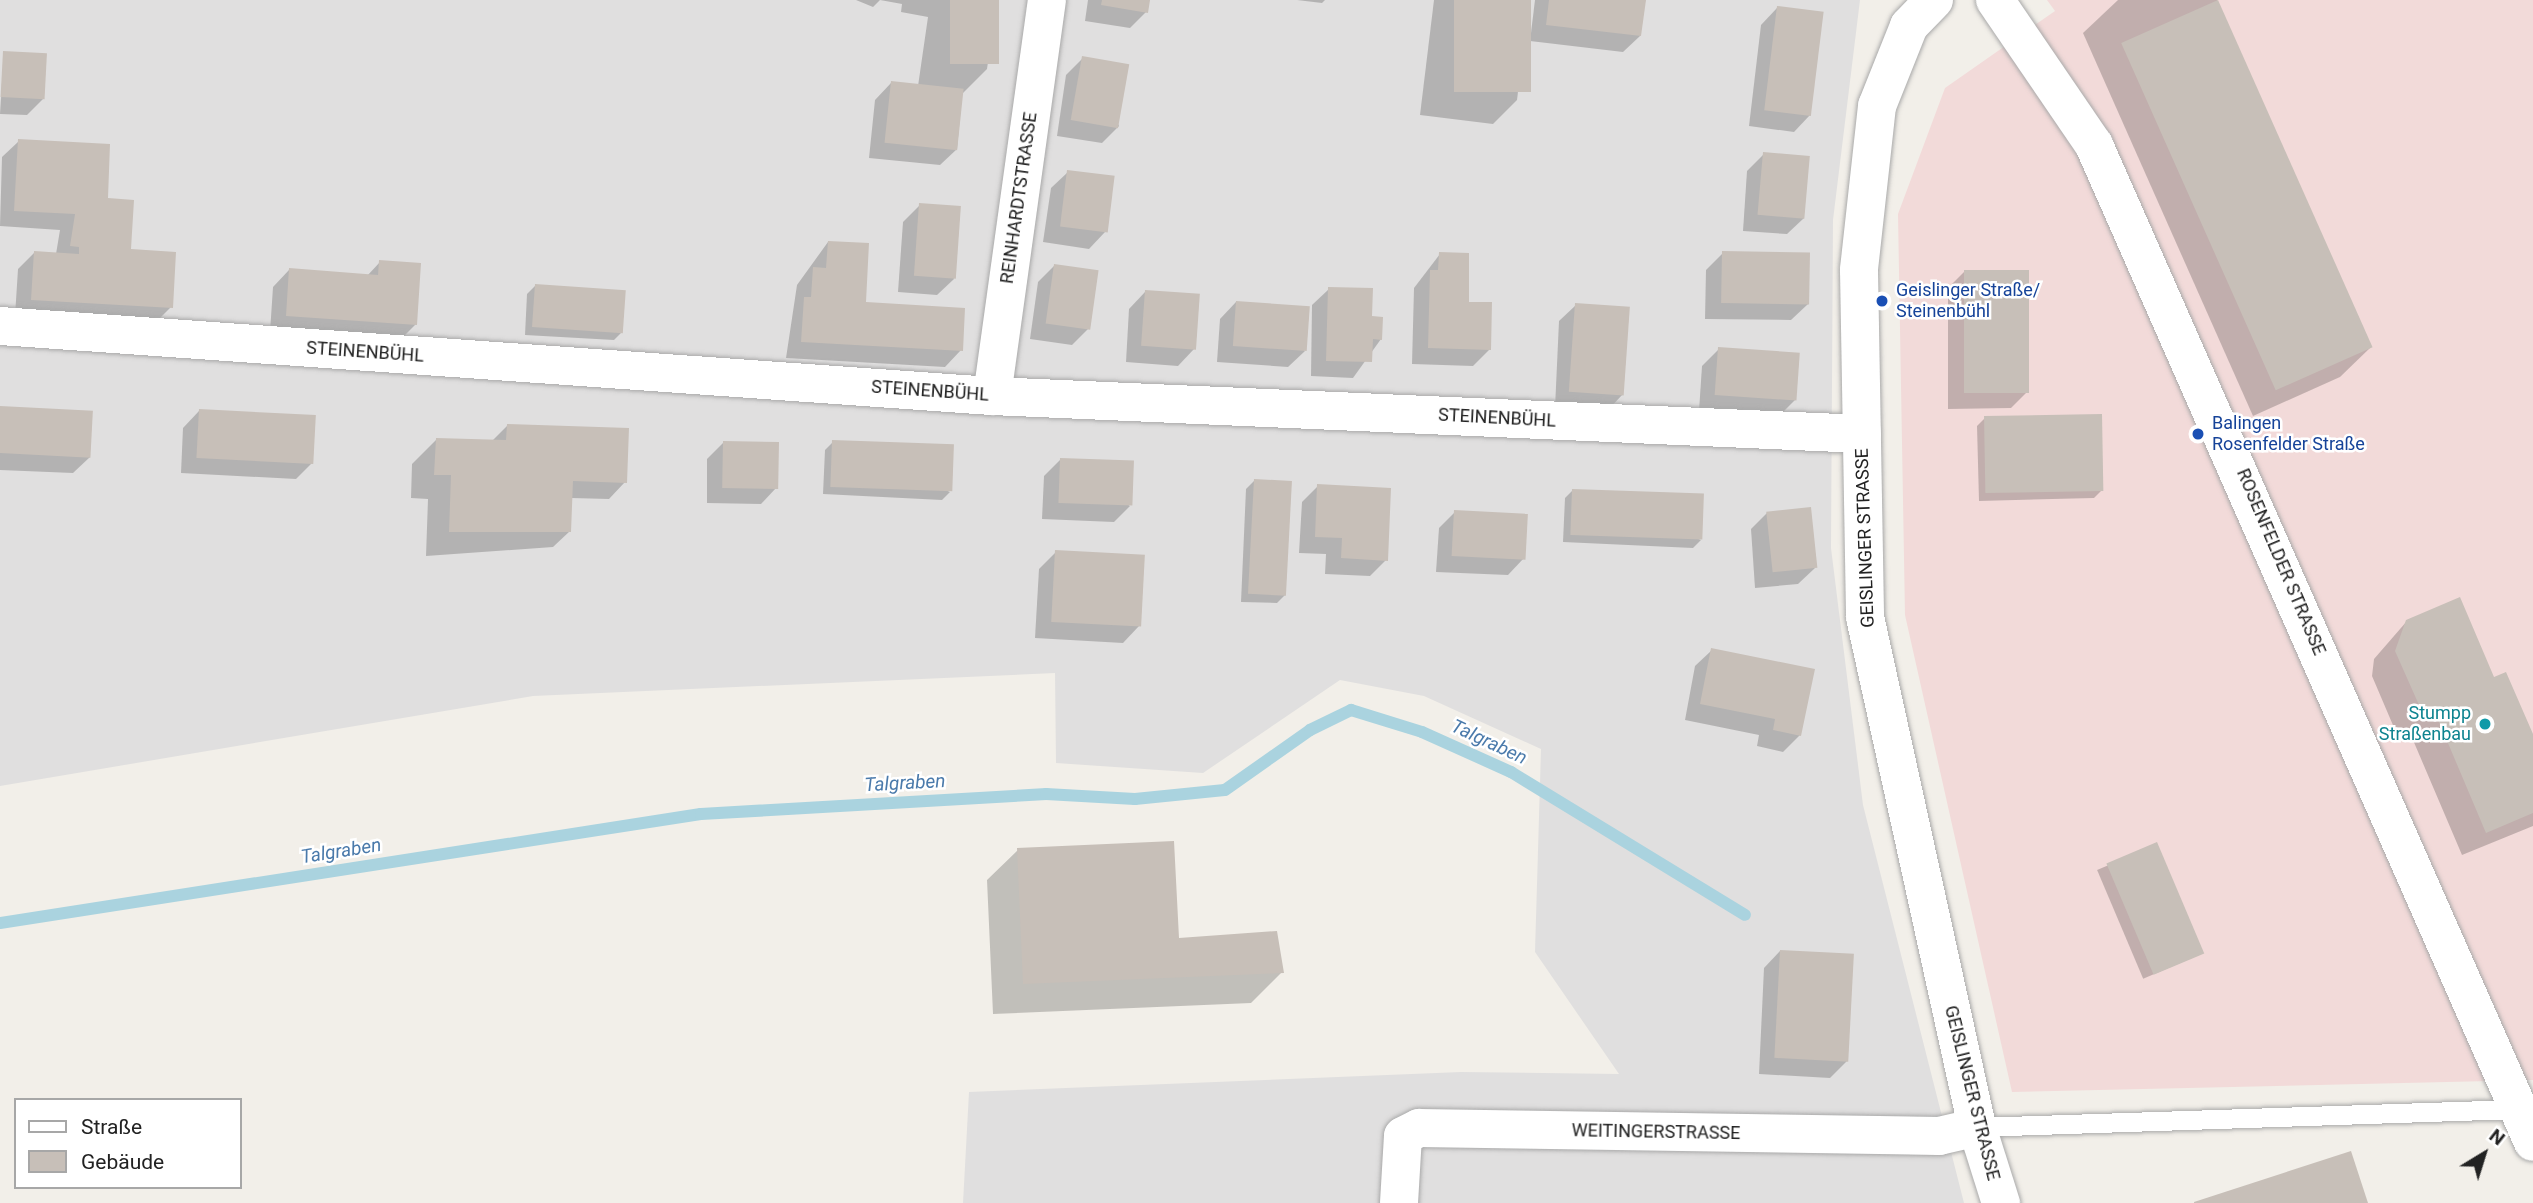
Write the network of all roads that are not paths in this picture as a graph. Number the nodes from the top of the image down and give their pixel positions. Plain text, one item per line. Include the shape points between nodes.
1 (1047, 0) edge
2 (1934, 0) edge
3 (1995, 0) edge
4 (0, 326) edge
5 (992, 396) junction
6 (1862, 434) junction
7 (2525, 1126) edge
8 (1977, 1127) junction
9 (1399, 1203) edge
10 (2001, 1203) edge

1 - 5 street, REINHARDTSTRASSE
2 - 6 street, GEISLINGER STRASSE via 1909,26 1877,106 1859,270
3 - 7 street, ROSENFELDER STRASSE via 2094,145
4 - 5 street, STEINENBÜHL
5 - 6 street, STEINENBÜHL
6 - 8 street, GEISLINGER STRASSE via 1865,617
7 - 8 lane
8 - 9 street, WEITINGERSTRASSE via 1939,1136 1419,1128 1403,1136
8 - 10 street, GEISLINGER STRASSE

